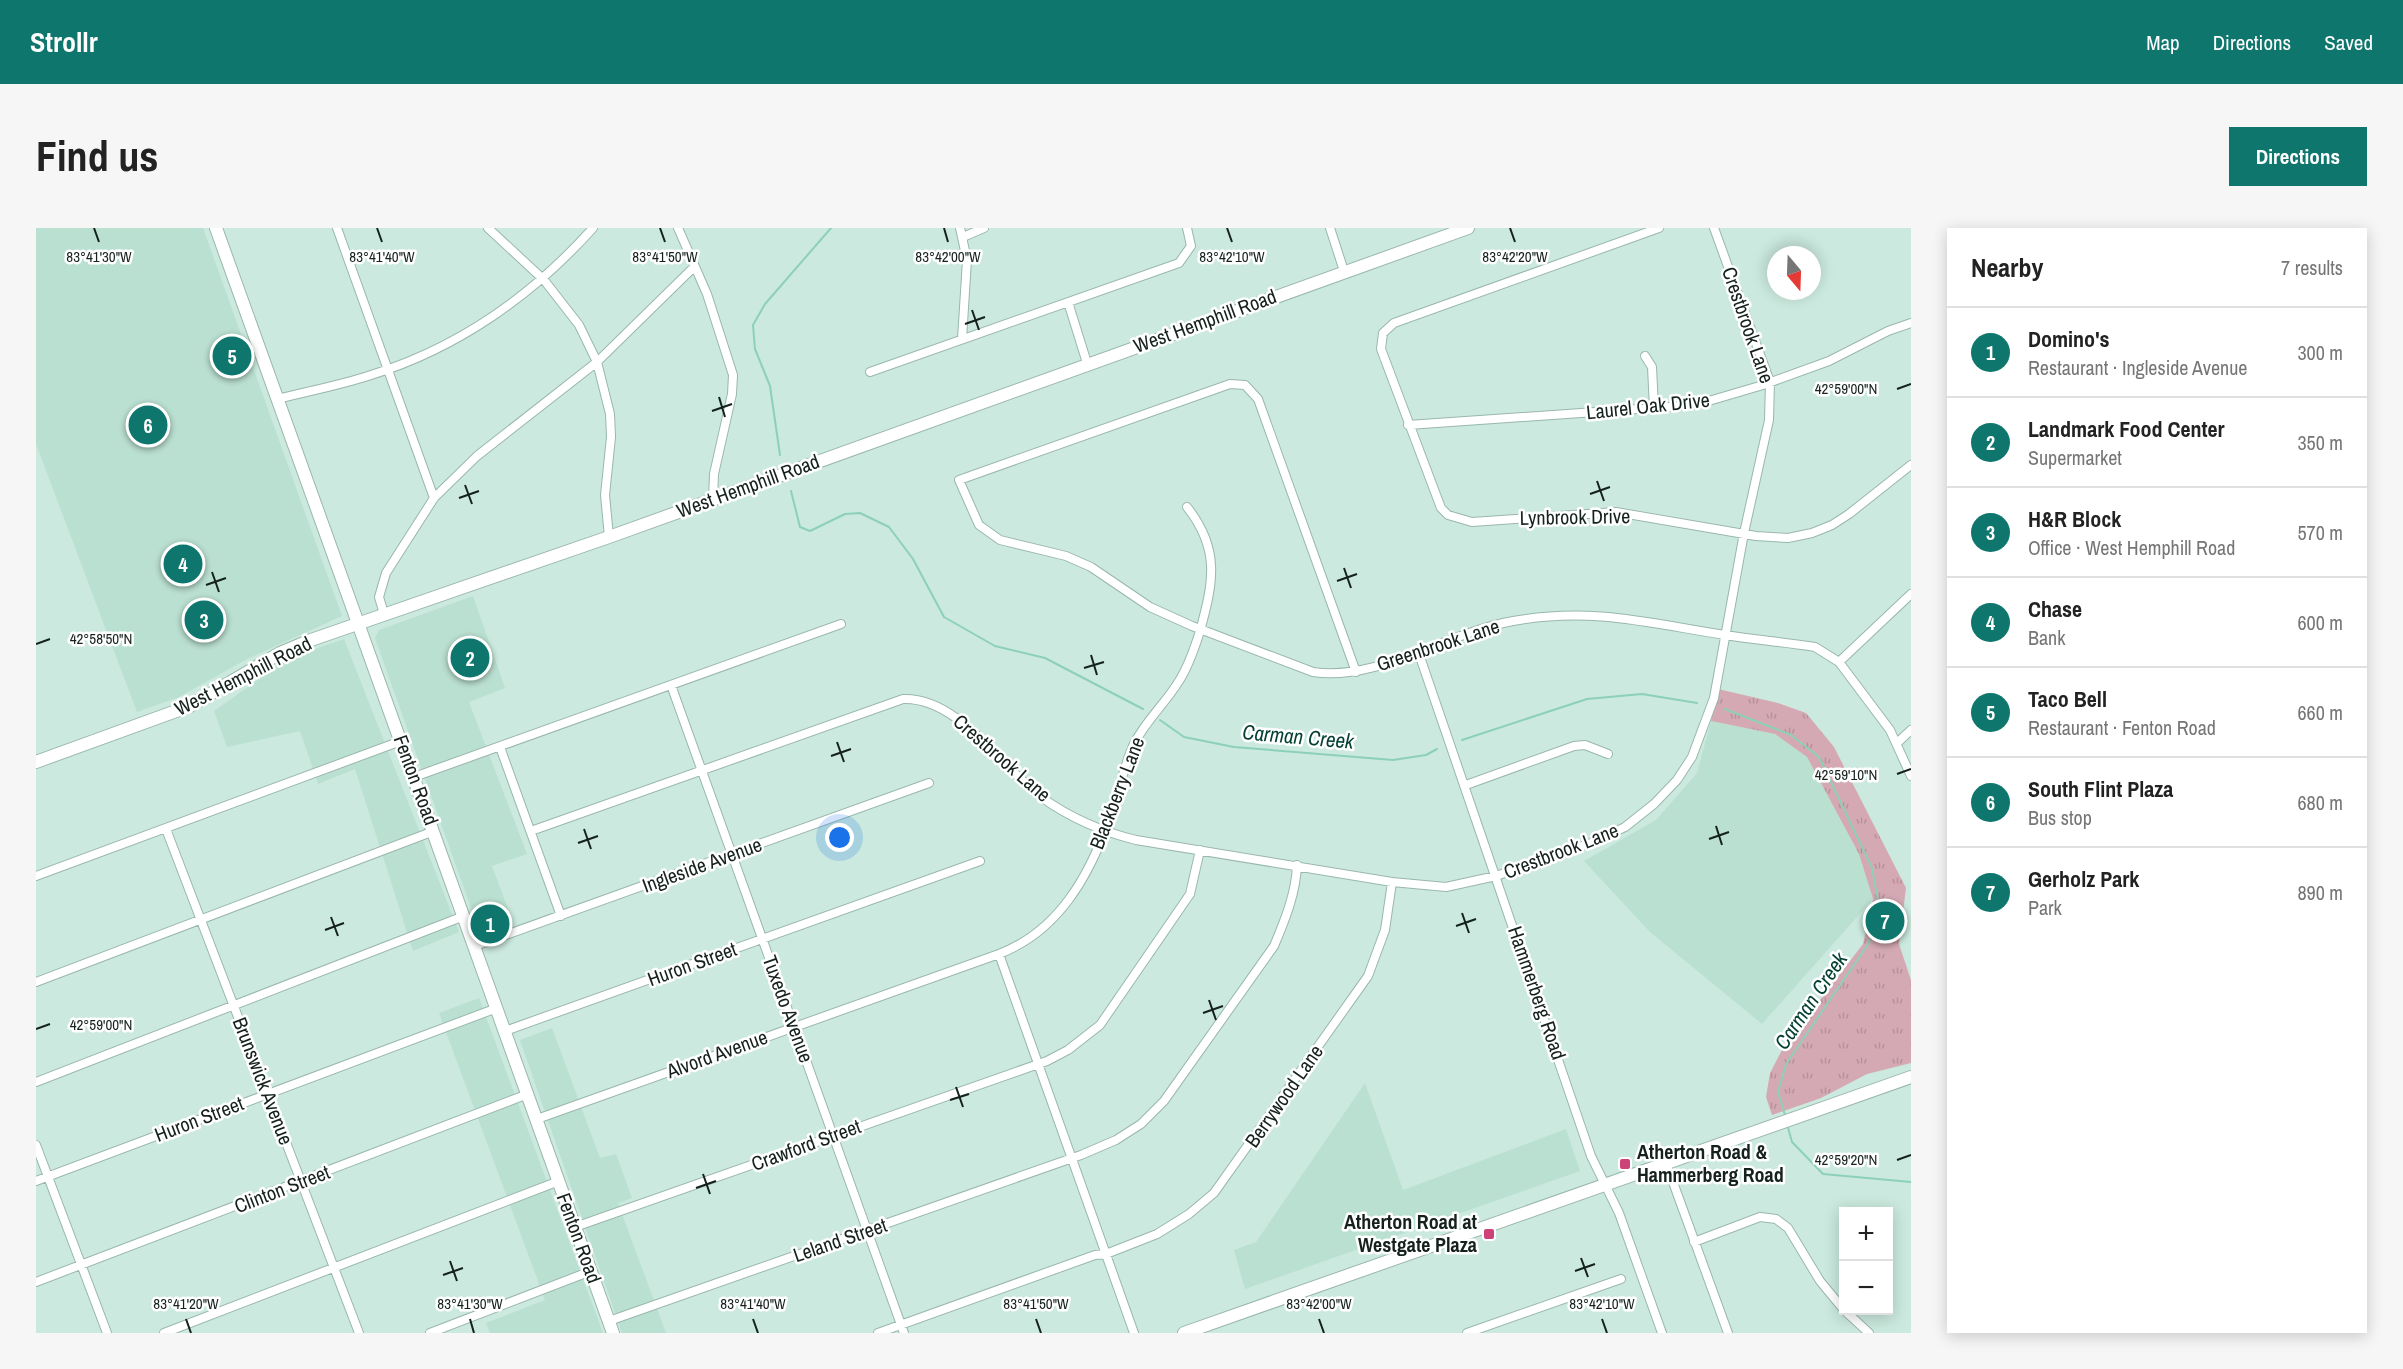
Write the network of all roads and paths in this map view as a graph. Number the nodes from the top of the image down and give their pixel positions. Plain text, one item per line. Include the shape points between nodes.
1 (216, 228) edge
2 (338, 228) edge
3 (488, 228) edge
4 (593, 228) edge
5 (678, 228) edge
6 (984, 228) edge
7 (1187, 228) edge
8 (1330, 228) edge
9 (1468, 228) edge
10 (1659, 228) edge
11 (1714, 228) edge
12 (961, 232) edge
13 (694, 267) junction
14 (1344, 271) junction
15 (544, 280) junction
16 (1068, 302) junction
17 (1911, 323) edge
18 (962, 339) junction
19 (1646, 356) dead end
20 (597, 362) junction
21 (1087, 363) junction
22 (388, 369) junction
23 (870, 372) dead end
24 (1770, 382) junction
25 (278, 399) junction
26 (1654, 408) junction
27 (1408, 425) junction
28 (1911, 465) edge
29 (434, 498) junction
30 (713, 500) junction
31 (1187, 507) dead end
32 (1744, 533) junction
33 (609, 537) junction
34 (1911, 594) edge
35 (384, 614) junction
36 (359, 623) junction
37 (841, 624) dead end
38 (1200, 629) junction
39 (1725, 635) junction
40 (1418, 651) junction
41 (1839, 662) junction
42 (1356, 672) junction
43 (671, 685) junction
44 (1911, 730) edge
45 (401, 741) junction
46 (1897, 743) junction
47 (501, 747) junction
48 (1608, 754) dead end
49 (36, 762) edge
50 (701, 770) junction
51 (1911, 776) edge
52 (414, 777) junction
53 (929, 783) dead end
54 (1466, 785) junction
55 (166, 829) junction
56 (434, 831) junction
57 (531, 831) junction
58 (1103, 831) junction
59 (1200, 850) junction
60 (732, 855) junction
61 (980, 861) dead end
62 (1297, 865) junction
63 (36, 876) edge
64 (1496, 876) junction
65 (1392, 882) junction
66 (464, 916) junction
67 (561, 916) junction
68 (201, 918) junction
69 (762, 939) junction
70 (475, 946) junction
71 (999, 954) junction
72 (36, 982) edge
73 (235, 1006) junction
74 (497, 1008) junction
75 (794, 1027) junction
76 (505, 1031) junction
77 (1037, 1063) junction
78 (1911, 1077) edge
79 (36, 1082) edge
80 (267, 1093) junction
81 (528, 1094) junction
82 (537, 1119) junction
83 (833, 1135) junction
84 (36, 1145) edge
85 (1071, 1158) junction
86 (1666, 1163) junction
87 (48, 1177) junction
88 (36, 1181) edge
89 (559, 1181) junction
90 (301, 1182) junction
91 (1605, 1184) junction
92 (575, 1227) junction
93 (867, 1231) junction
94 (1694, 1242) junction
95 (1106, 1254) junction
96 (81, 1265) junction
97 (334, 1268) junction
98 (591, 1271) junction
99 (1621, 1279) dead end
100 (36, 1282) edge
101 (1839, 1304) edge
102 (1849, 1315) edge
103 (611, 1327) edge
104 (902, 1329) edge
105 (1188, 1332) edge
106 (107, 1333) edge
107 (164, 1333) edge
108 (358, 1333) edge
109 (430, 1333) edge
110 (878, 1333) edge
111 (1134, 1333) edge
112 (1467, 1333) edge
113 (1662, 1333) edge
114 (1728, 1333) edge
115 (1869, 1333) edge

1 - 25 street, Fenton Road
2 - 22 street
3 - 15 street
4 - 15 street
5 - 13 street
6 - 12 street
7 - 16 street via 1191,246 1179,264
8 - 14 street
9 - 14 street, West Hemphill Road
10 - 27 street, Lynbrook Drive via 1394,323 1383,333 1381,349
11 - 24 street, Crestbrook Lane
12 - 18 street via 968,287
13 - 20 street
13 - 30 street via 707,294 733,375 714,474
14 - 21 street, West Hemphill Road
15 - 20 street via 579,325
15 - 22 street via 464,335
16 - 18 street
16 - 21 street
17 - 24 street, Laurel Oak Drive via 1829,361
18 - 23 street
19 - 26 street via 1652,367
20 - 29 street via 477,456
20 - 33 street via 610,414 605,495
21 - 30 street, West Hemphill Road
22 - 25 street
22 - 29 street
24 - 26 street, Laurel Oak Drive via 1695,405
24 - 32 street, Crestbrook Lane via 1768,420
25 - 36 street, Fenton Road
26 - 27 street, Laurel Oak Drive
27 - 32 street, Lynbrook Drive via 1441,508 1458,519 1472,522 1616,512
28 - 32 street, Lynbrook Drive via 1849,514 1812,533 1788,538
29 - 35 street via 386,573 379,597
30 - 33 street, West Hemphill Road
31 - 38 street, Blackberry Lane via 1205,533 1212,566 1212,588
32 - 39 street, Crestbrook Lane
33 - 35 street, West Hemphill Road
34 - 41 street
35 - 36 street, West Hemphill Road
36 - 45 street, Fenton Road
36 - 49 street, West Hemphill Road via 280,653 190,706
37 - 43 street
38 - 42 street, Greenbrook Lane via 1313,672
38 - 42 street, Greenbrook Lane via 1150,607 1091,567 1051,551 1000,540 979,525 959,480 1230,384 1245,385 1258,399
38 - 58 street, Blackberry Lane via 1179,681 1133,746
39 - 40 street, Greenbrook Lane via 1608,615 1544,616 1511,621
39 - 41 street, Greenbrook Lane via 1815,648
39 - 64 street, Crestbrook Lane via 1714,698 1692,757 1677,780 1625,827 1594,842
40 - 42 street, Greenbrook Lane
40 - 54 street, Hammerberg Road
41 - 46 street, Greenbrook Lane
43 - 47 street
43 - 50 street, Tuxedo Avenue
44 - 46 street
45 - 52 street, Fenton Road
45 - 55 street
46 - 51 street, Greenbrook Lane
47 - 52 street
47 - 57 street
48 - 54 street via 1585,745 1574,746
50 - 57 street
50 - 58 street, Crestbrook Lane via 903,699 920,698 955,715 1042,798
50 - 60 street, Tuxedo Avenue
52 - 56 street, Fenton Road
53 - 60 street, Ingleside Avenue
54 - 64 street, Hammerberg Road
55 - 63 street
55 - 68 street, Brunswick Avenue
56 - 66 street, Fenton Road
56 - 68 street
57 - 67 street
58 - 59 street, Crestbrook Lane
58 - 71 street, Blackberry Lane via 1074,892 1053,919 1032,938
59 - 62 street, Crestbrook Lane
59 - 77 street, Crawford Street via 1190,894 1100,1025 1068,1050
60 - 67 street, Ingleside Avenue
60 - 69 street, Tuxedo Avenue
61 - 69 street, Huron Street
62 - 65 street, Crestbrook Lane
62 - 85 street, Leland Street via 1286,919 1274,946 1164,1101 1116,1140
64 - 65 street, Crestbrook Lane via 1446,887
64 - 91 street, Hammerberg Road via 1591,1156
65 - 95 street, Berrywood Lane via 1385,930 1368,976 1214,1193 1157,1234
66 - 70 street, Fenton Road
66 - 73 street
67 - 70 street, Ingleside Avenue
68 - 72 street
68 - 73 street, Brunswick Avenue
69 - 75 street, Tuxedo Avenue
69 - 76 street, Huron Street
70 - 74 street, Fenton Road
71 - 75 street, Alvord Avenue
71 - 77 street
73 - 79 street
73 - 80 street, Brunswick Avenue
74 - 76 street, Fenton Road
74 - 80 street, Huron Street
75 - 82 street, Alvord Avenue
75 - 83 street, Tuxedo Avenue
76 - 81 street, Fenton Road
77 - 83 street, Crawford Street
77 - 85 street
78 - 86 street
80 - 87 street, Huron Street
80 - 90 street, Brunswick Avenue
81 - 82 street, Fenton Road
81 - 90 street, Clinton Street
82 - 89 street, Fenton Road
83 - 92 street, Crawford Street
83 - 93 street, Tuxedo Avenue
84 - 87 street
85 - 93 street, Leland Street
85 - 95 street
86 - 91 street
86 - 94 street
87 - 88 street, Huron Street
87 - 96 street
89 - 92 street, Fenton Road
89 - 97 street
90 - 96 street, Clinton Street
90 - 97 street, Brunswick Avenue
91 - 105 street
91 - 113 street, Hammerberg Road
92 - 98 street, Fenton Road
93 - 103 street, Leland Street
93 - 104 street, Tuxedo Avenue
94 - 101 street via 1760,1217 1776,1220 1788,1228
94 - 114 street
95 - 104 street, Berrywood Lane
95 - 111 street
96 - 100 street, Clinton Street
96 - 106 street
97 - 107 street
97 - 108 street, Brunswick Avenue
98 - 103 street, Fenton Road
98 - 109 street
99 - 112 street
102 - 115 street
104 - 110 street, Berrywood Lane

